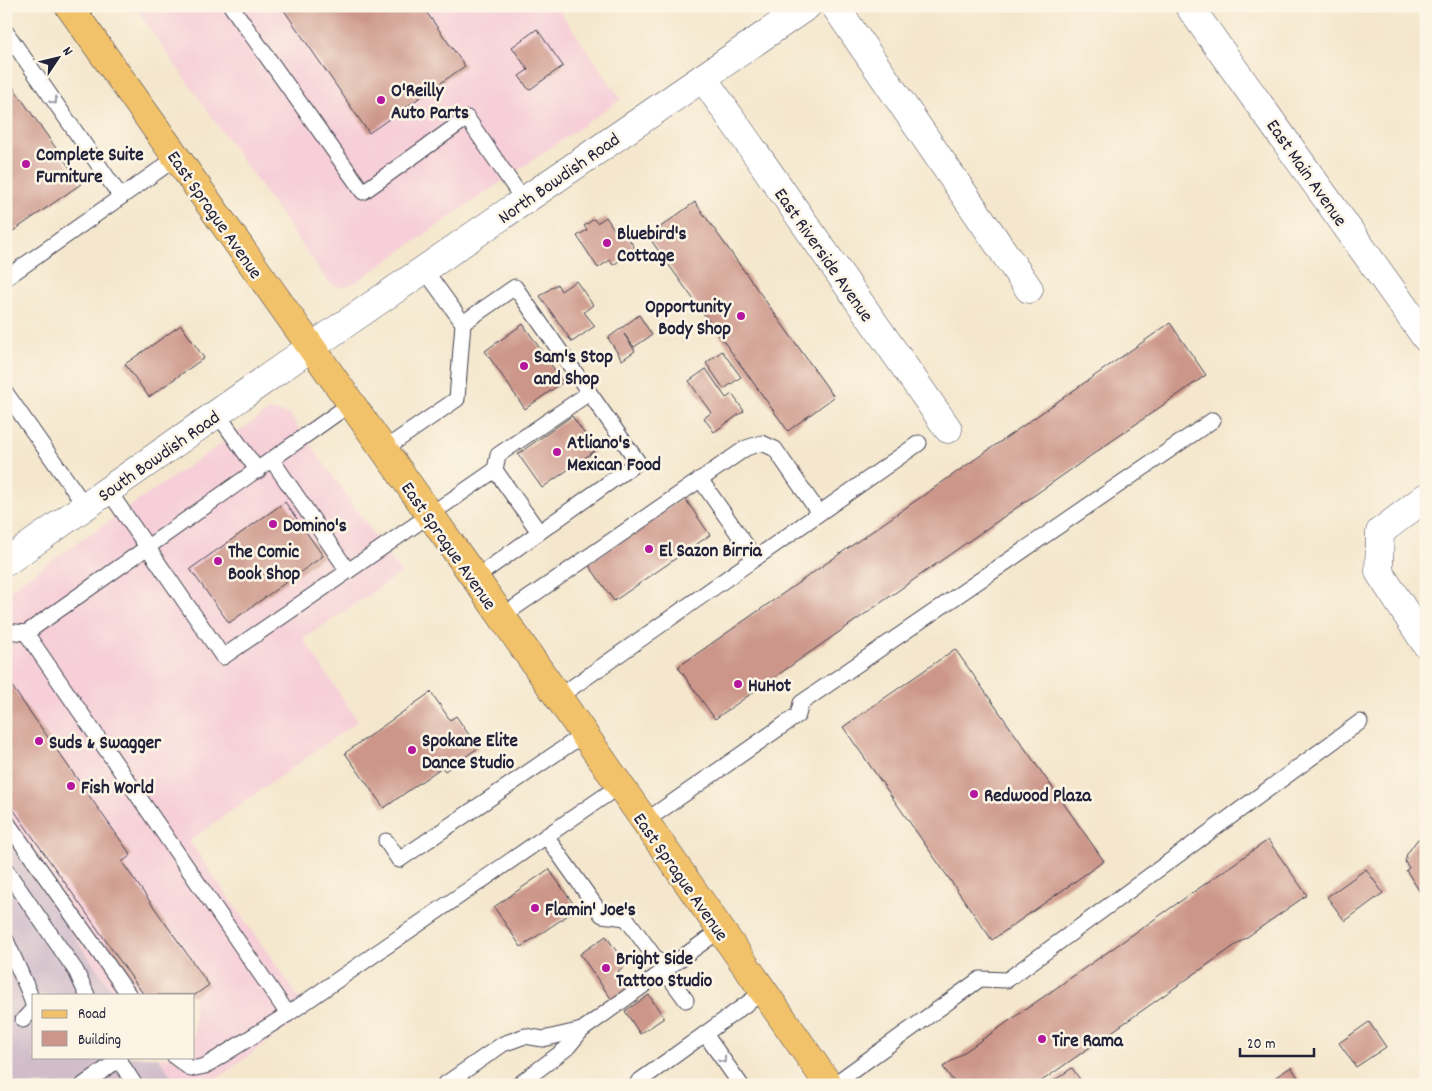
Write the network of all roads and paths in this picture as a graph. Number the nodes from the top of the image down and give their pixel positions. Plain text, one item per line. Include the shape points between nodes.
1 (69, 6) edge
2 (231, 6) edge
3 (807, 6) edge
4 (835, 6) edge
5 (1190, 6) edge
6 (6, 32) edge
7 (703, 78) junction
8 (176, 158) junction
9 (121, 197) junction
10 (524, 201) junction
11 (424, 269) junction
12 (6, 278) edge
13 (1029, 289) dead end
14 (462, 323) junction
15 (1426, 338) edge
16 (310, 348) junction
17 (6, 393) edge
18 (589, 393) junction
19 (350, 404) junction
20 (217, 413) junction
21 (1213, 420) dead end
22 (948, 429) dead end
23 (919, 443) dead end
24 (383, 450) junction
25 (272, 460) junction
26 (495, 470) junction
27 (258, 471) junction
28 (700, 479) junction
29 (108, 490) junction
30 (1426, 497) edge
31 (85, 506) junction
32 (819, 513) junction
33 (430, 515) junction
34 (539, 532) junction
35 (148, 549) junction
36 (755, 558) junction
37 (6, 562) edge
38 (348, 571) junction
39 (474, 578) junction
40 (501, 617) junction
41 (6, 631) edge
42 (26, 633) junction
43 (1426, 644) edge
44 (557, 698) junction
45 (1360, 722) dead end
46 (583, 735) junction
47 (619, 786) junction
48 (6, 821) edge
49 (644, 822) junction
50 (546, 836) junction
51 (386, 841) dead end
52 (6, 870) edge
53 (720, 930) junction
54 (6, 940) edge
55 (665, 971) junction
56 (763, 992) junction
57 (87, 994) edge
58 (128, 994) edge
59 (32, 1000) edge
60 (686, 1000) dead end
61 (32, 1010) edge
62 (288, 1014) junction
63 (23, 1020) dead end
64 (582, 1030) junction
65 (706, 1034) junction
66 (176, 1058) edge
67 (117, 1059) edge
68 (83, 1085) edge
69 (135, 1085) edge
70 (444, 1085) edge
71 (518, 1085) edge
72 (640, 1085) edge
73 (741, 1085) edge
74 (829, 1085) edge
75 (833, 1085) edge

1 - 8 main road, East Sprague Avenue
2 - 10 lane via 363,192 467,118
3 - 7 street, North Bowdish Road
4 - 13 street
5 - 15 street, East Main Avenue
6 -> 9 lane
7 - 10 street, North Bowdish Road
7 - 22 street, East Riverside Avenue
8 - 9 lane
8 - 16 main road, East Sprague Avenue
9 - 12 lane
10 - 11 street, North Bowdish Road
11 - 14 lane
11 - 16 street, North Bowdish Road
14 - 18 lane via 515,287
14 - 24 lane via 457,399
16 - 19 main road, East Sprague Avenue
16 - 20 street, South Bowdish Road
17 - 31 lane
18 - 26 lane via 498,455
18 - 34 lane via 638,462
19 - 24 main road, East Sprague Avenue
19 - 25 lane
20 - 27 lane
20 - 29 street, South Bowdish Road
21 - 49 lane via 801,703 798,715
23 - 32 lane
24 - 33 main road, East Sprague Avenue
25 - 27 lane
25 - 38 lane
26 - 33 lane
26 - 34 lane
27 - 35 lane
28 - 32 lane via 746,448 762,443 775,449
28 - 36 lane
28 - 40 lane
29 - 31 street, South Bowdish Road
29 - 35 lane
30 - 43 street via 1380,532 1379,572
31 - 37 street, South Bowdish Road
32 - 36 lane
33 - 38 lane
33 - 39 main road, East Sprague Avenue
34 - 39 lane
35 - 38 lane via 223,657
35 - 42 lane
36 - 44 lane
39 - 40 main road, East Sprague Avenue
40 - 44 main road, East Sprague Avenue
41 - 42 lane
42 - 62 lane
44 - 46 main road, East Sprague Avenue
45 - 75 lane via 1007,980 980,979
46 - 47 main road, East Sprague Avenue
46 - 51 lane via 399,860
47 - 49 main road, East Sprague Avenue
47 - 50 lane
48 - 58 lane
49 - 53 main road, East Sprague Avenue
50 - 55 lane via 602,914 626,918
50 - 62 lane
52 - 57 lane via 76,971
53 - 55 lane
53 - 56 main road, East Sprague Avenue
54 - 59 lane
55 - 60 lane
55 - 64 lane
56 - 65 lane
56 - 74 main road, East Sprague Avenue
61 - 63 lane
62 - 66 lane via 205,1066 191,1069
64 - 70 lane via 543,1039 525,1036 502,1044
64 - 71 lane via 568,1048
65 - 72 lane via 638,1082
65 -> 73 lane
67 - 68 lane
67 - 69 lane

